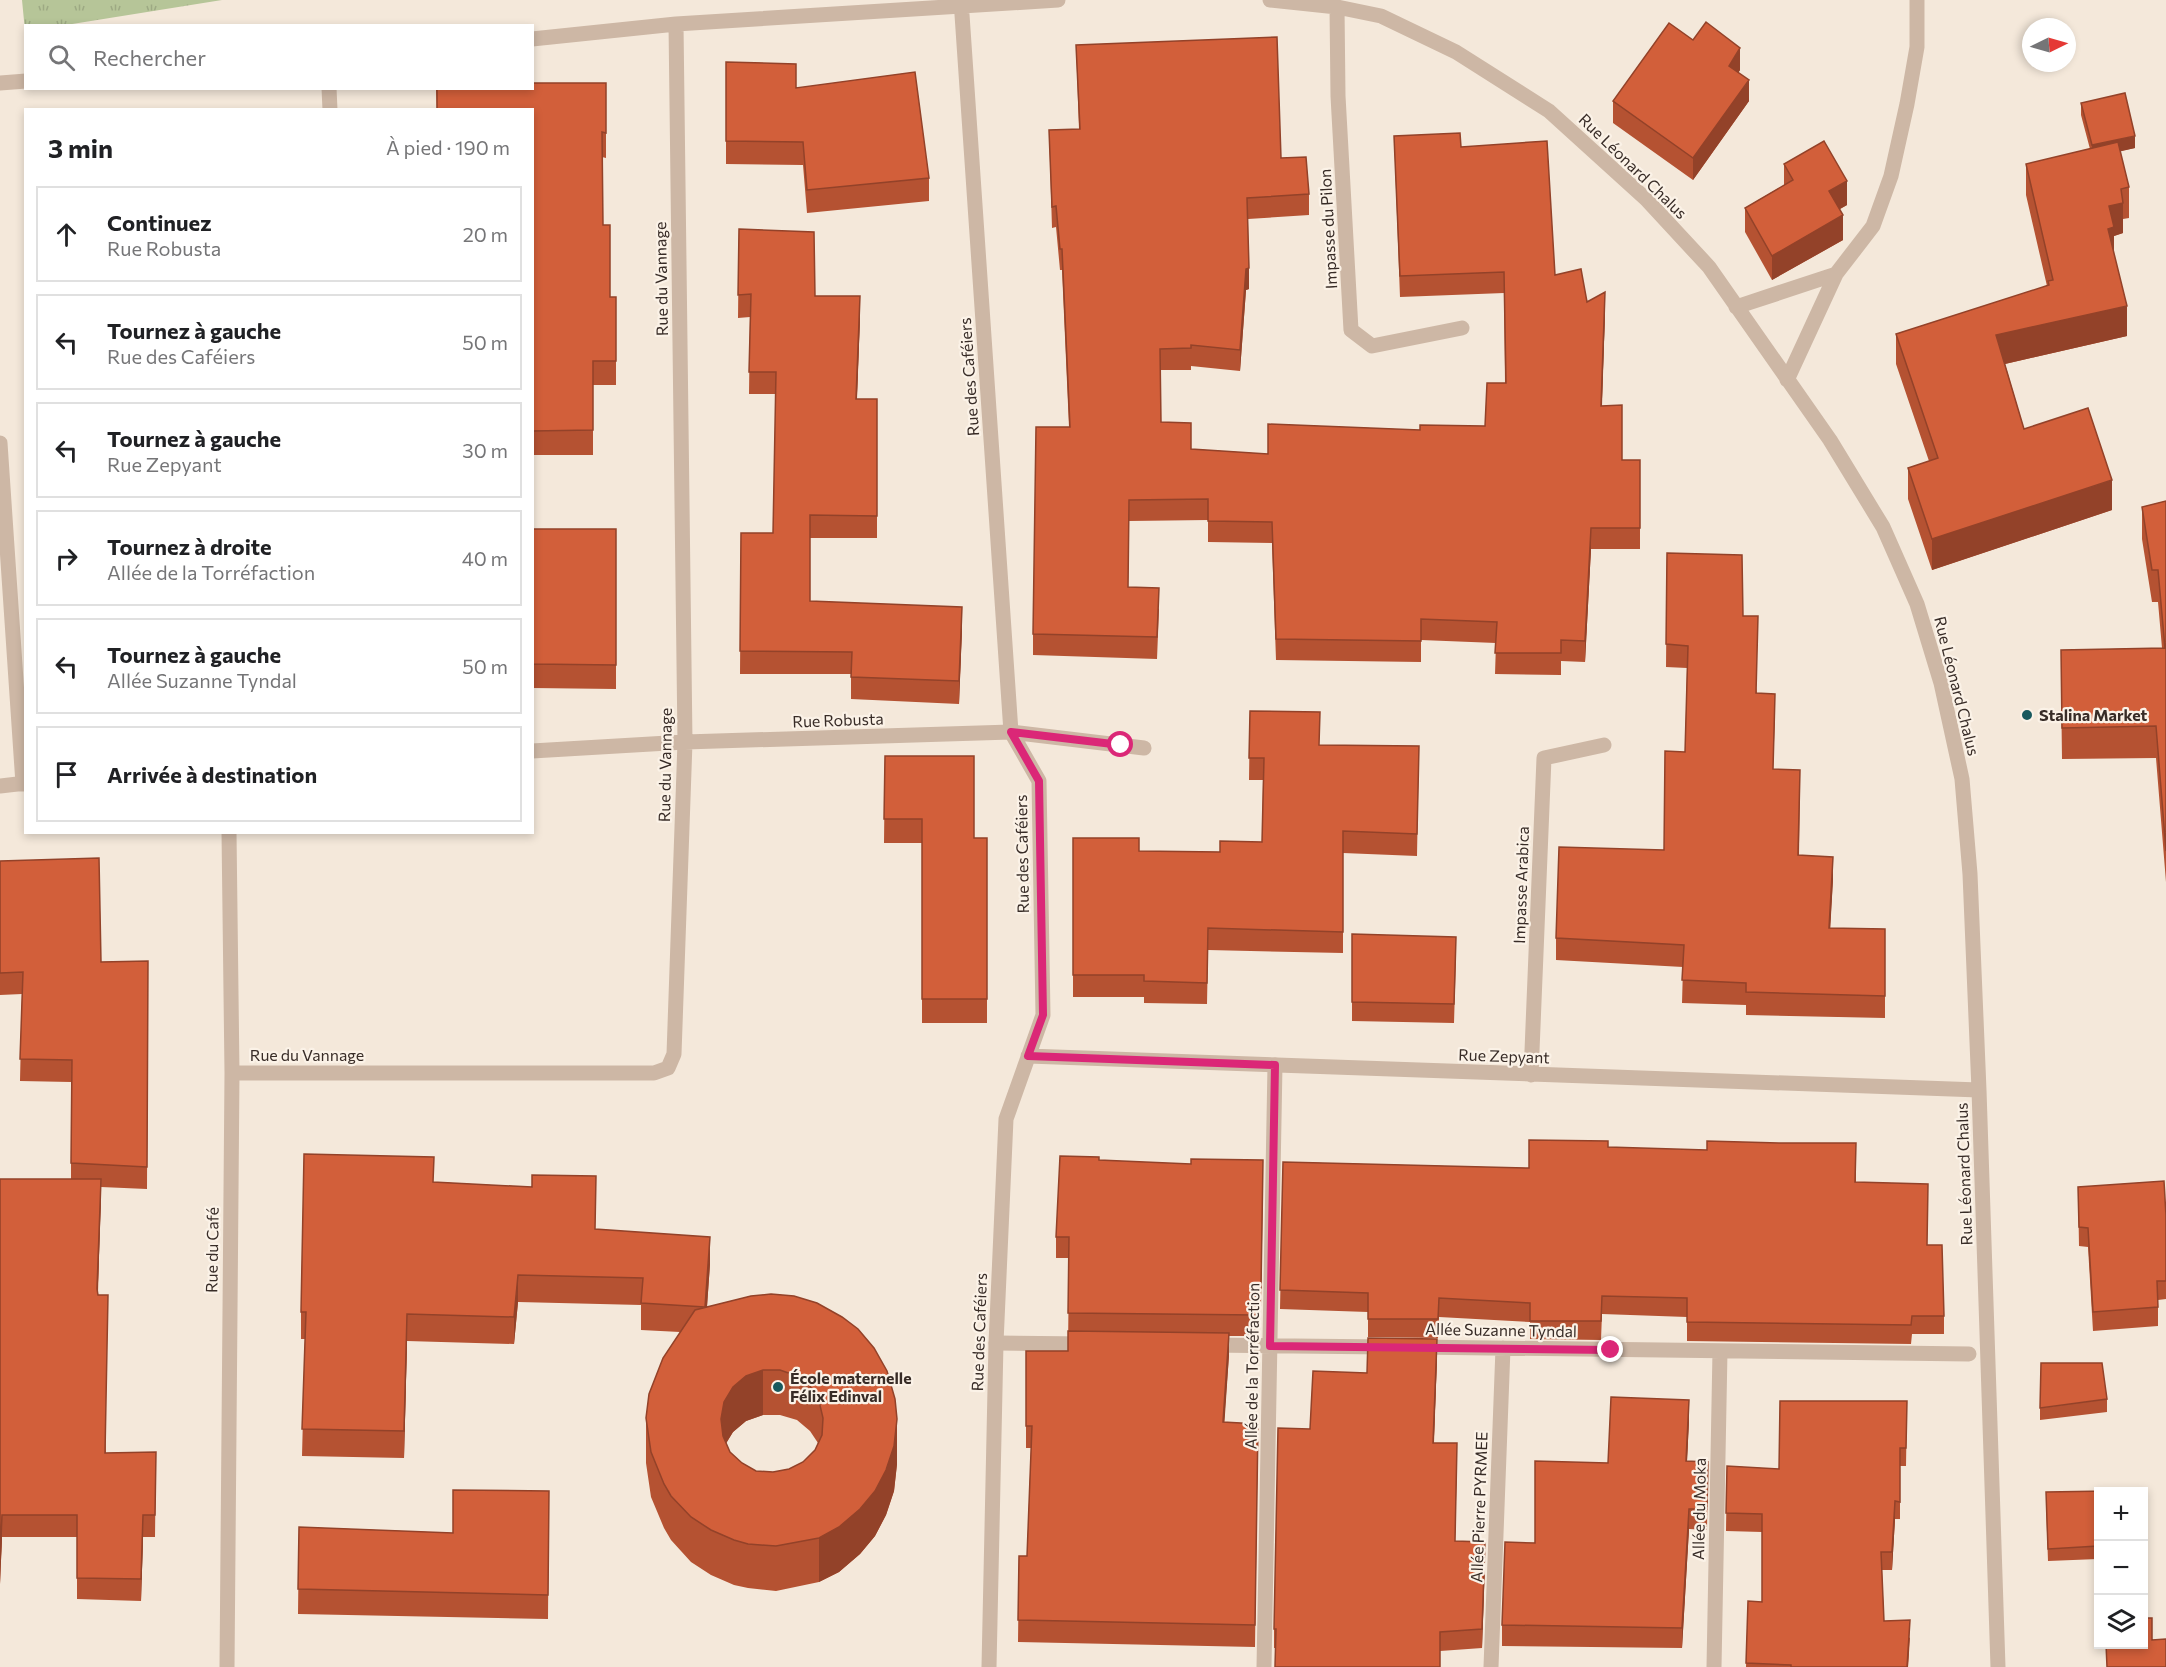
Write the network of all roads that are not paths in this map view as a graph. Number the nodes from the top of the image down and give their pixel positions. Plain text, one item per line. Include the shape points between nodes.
1 (1058, 0) edge
2 (1270, 0) edge
3 (1917, 0) edge
4 (962, 3) edge
5 (1337, 7) junction
6 (676, 24) junction
7 (534, 39) edge
8 (24, 81) edge
9 (0, 83) edge
10 (329, 90) edge
11 (330, 108) edge
12 (1836, 274) junction
13 (1736, 307) junction
14 (1462, 328) dead end
15 (1787, 380) junction
16 (0, 443) edge
17 (1011, 732) junction
18 (685, 742) junction
19 (1604, 746) dead end
20 (1144, 748) dead end
21 (534, 751) edge
22 (24, 784) edge
23 (0, 786) edge
24 (228, 834) edge
25 (1028, 1056) junction
26 (1275, 1065) junction
27 (232, 1073) junction
28 (1531, 1075) junction
29 (1979, 1090) junction
30 (996, 1342) junction
31 (1103, 1344) edge
32 (1199, 1345) edge
33 (1270, 1346) junction
34 (1503, 1348) junction
35 (1720, 1351) junction
36 (1969, 1354) dead end
37 (227, 1667) edge
38 (989, 1667) edge
39 (1264, 1667) edge
40 (1491, 1667) edge
41 (1714, 1667) edge
42 (1998, 1667) edge

1 - 4 street
2 - 5 street, Rue Léonard Chalus
3 - 12 street via 1917,47 1891,176 1872,226
4 - 6 street
4 - 17 street, Rue des Caféiers
5 - 13 street, Rue Léonard Chalus via 1381,16 1409,28 1456,52 1549,111 1646,199 1709,267
5 - 14 street, Impasse du Pilon via 1351,330 1372,346
6 - 7 street
6 - 18 street, Rue du Vannage
8 - 9 street
10 - 11 street
12 - 13 street
12 - 15 street
13 - 15 street, Rue Léonard Chalus
15 - 29 street, Rue Léonard Chalus via 1830,440 1883,527 1917,604 1941,683 1962,778
16 - 22 street
17 - 18 street, Rue Robusta
17 - 20 street, Rue Robusta
17 - 25 street, Rue des Caféiers via 1039,781 1043,1015
18 - 21 street, Rue Robusta
18 - 27 street, Rue du Vannage via 674,1054 668,1068 654,1073
19 - 28 street, Impasse Arabica via 1544,758
22 - 23 street
24 - 27 street, Rue du Café
25 - 26 street, Rue Zepyant
25 - 30 street, Rue des Caféiers via 1006,1119
26 - 28 street, Rue Zepyant
26 - 33 street, Allée de la Torréfaction
27 - 37 street, Rue du Café
28 - 29 street, Rue Zepyant
29 - 42 street, Rue Léonard Chalus
30 - 31 street
30 - 38 street, Rue des Caféiers
32 - 33 street, Allée Suzanne Tyndal
33 - 34 street, Allée Suzanne Tyndal
33 - 39 street, Allée de la Torréfaction
34 - 35 street, Allée Suzanne Tyndal
34 - 40 street, Allée Pierre PYRMEE
35 - 36 street, Allée Suzanne Tyndal
35 - 41 street, Allée du Moka

